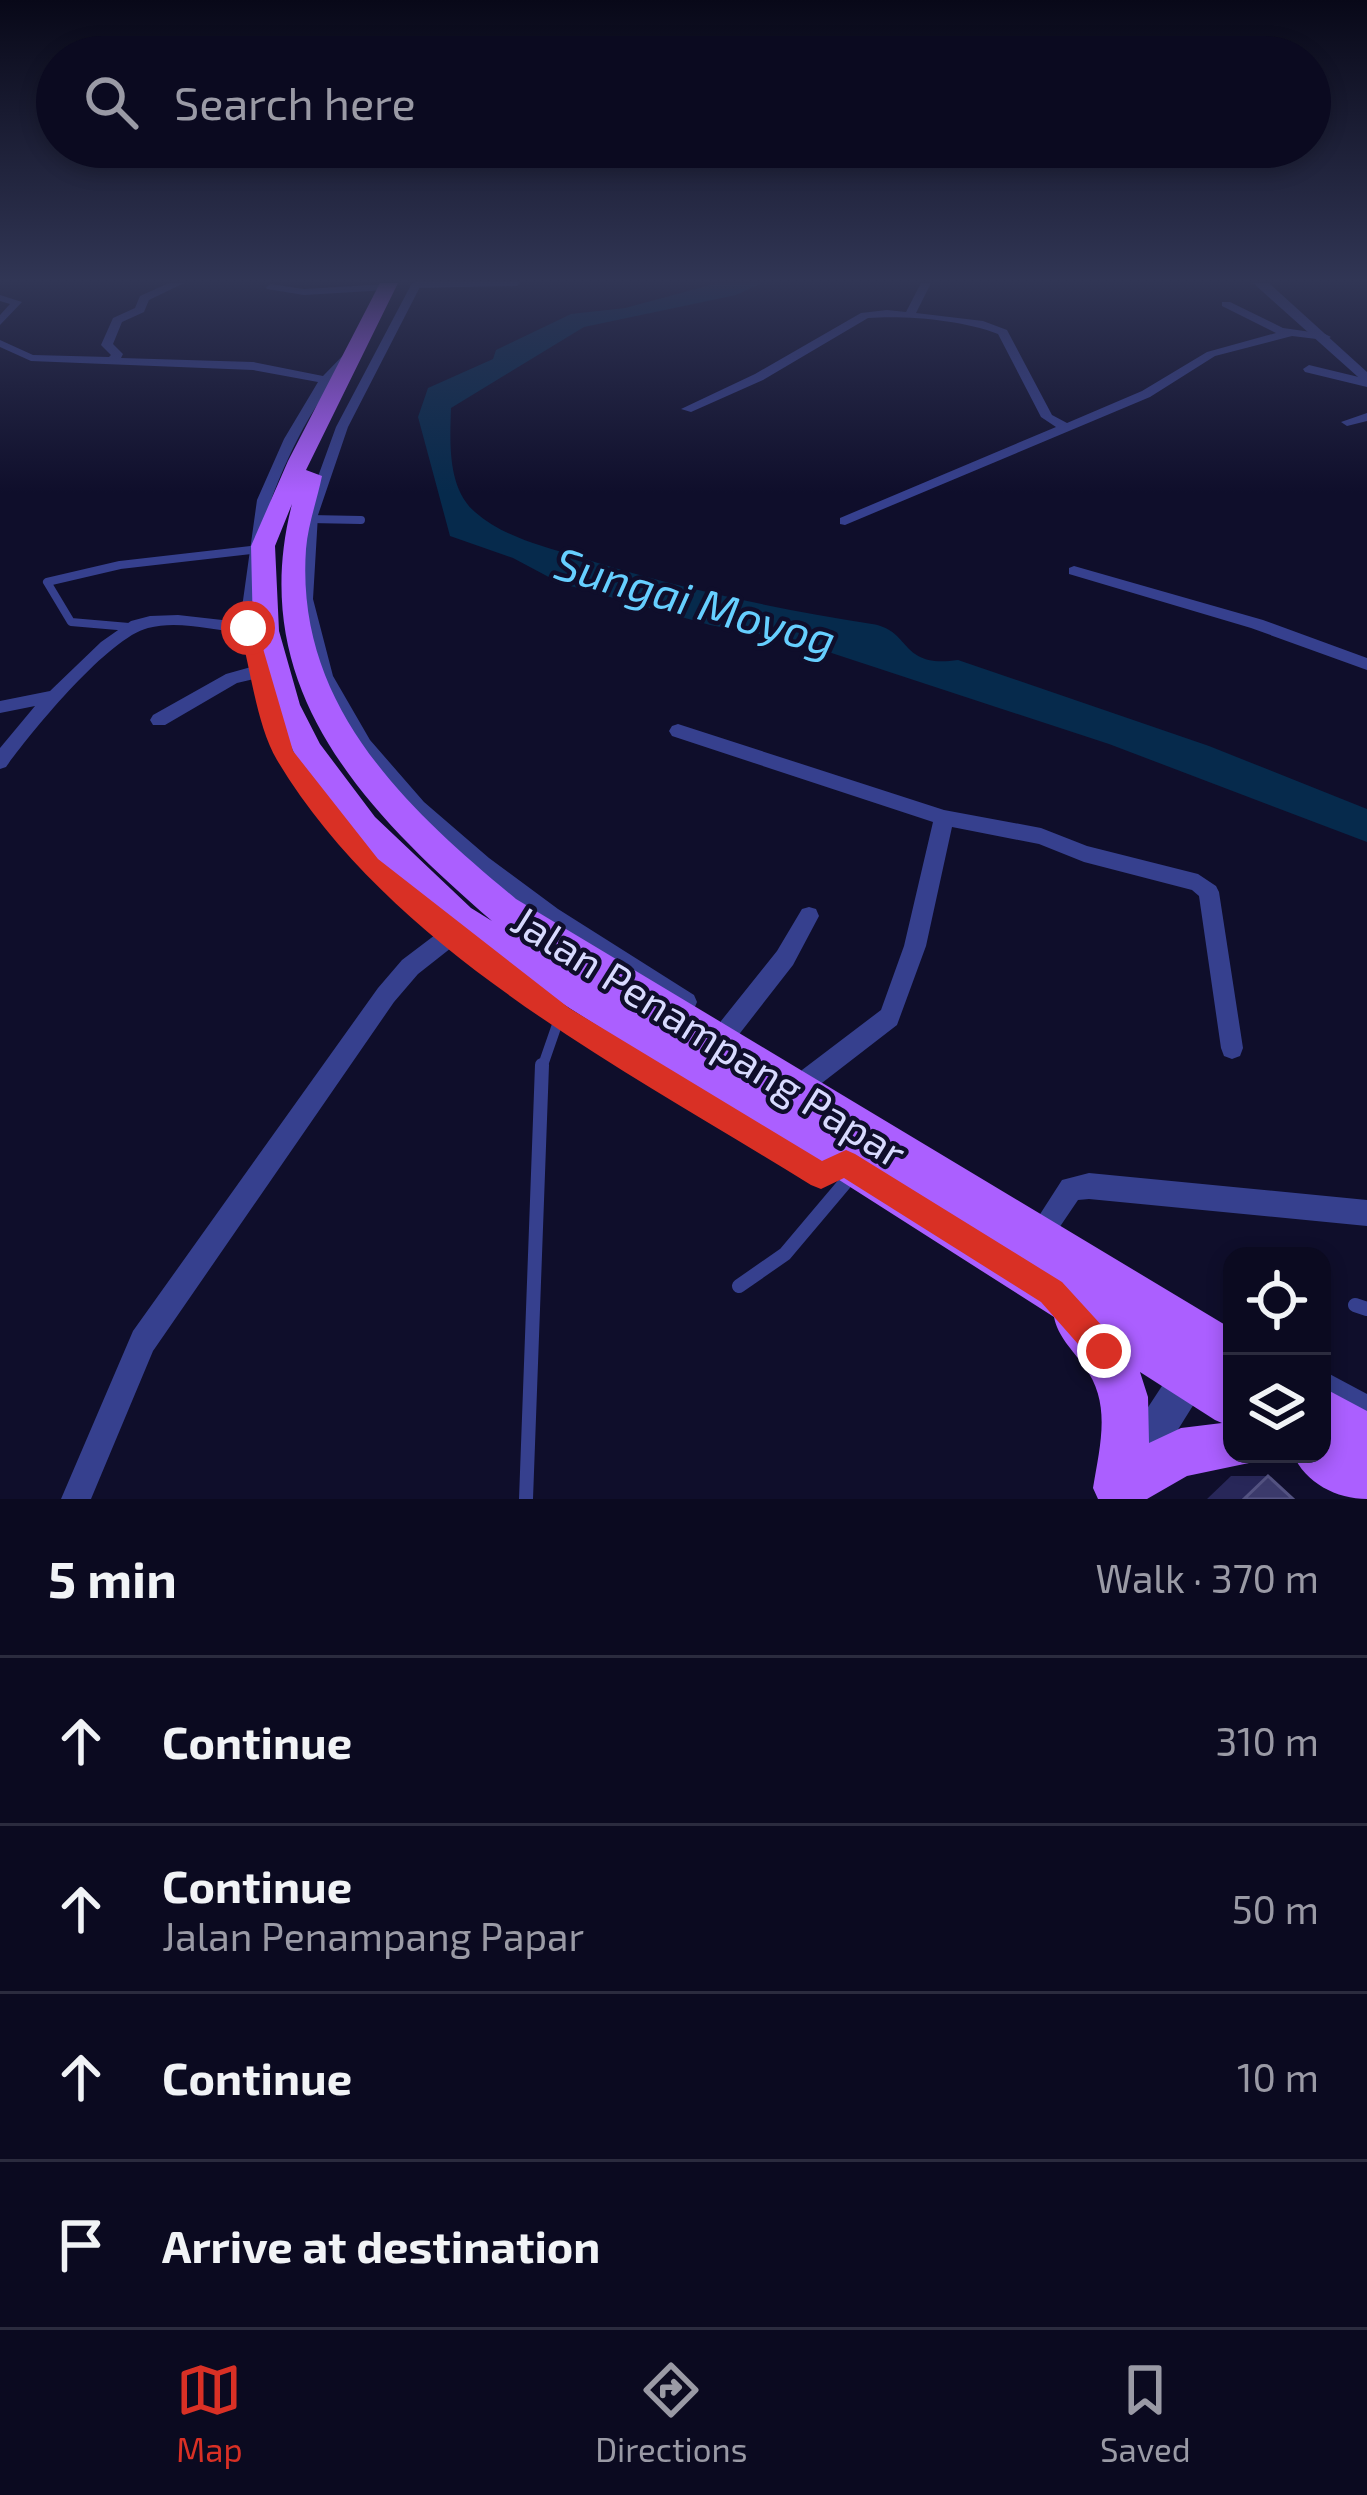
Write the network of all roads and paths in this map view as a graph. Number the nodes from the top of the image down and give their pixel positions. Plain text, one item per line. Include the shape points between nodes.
1 (20, 353) edge
2 (116, 353) edge
3 (348, 353) edge
4 (354, 353) edge
5 (371, 353) edge
6 (376, 353) edge
7 (800, 353) edge
8 (1014, 353) edge
9 (1215, 353) edge
10 (1340, 353) edge
11 (22, 356) junction
12 (0, 357) edge
13 (113, 361) junction
14 (1309, 369) dead end
15 (325, 380) junction
16 (1367, 381) edge
17 (687, 409) dead end
18 (1367, 417) edge
19 (1347, 422) dead end
20 (1067, 428) junction
21 (310, 519) junction
22 (362, 520) dead end
23 (845, 521) dead end
24 (250, 550) junction
25 (1074, 571) dead end
26 (129, 628) junction
27 (248, 628) junction
28 (1367, 664) edge
29 (257, 672) junction
30 (61, 693) junction
31 (0, 707) edge
32 (159, 720) dead end
33 (678, 731) dead end
34 (0, 762) edge
35 (944, 818) junction
36 (809, 916) dead end
37 (452, 934) junction
38 (560, 1016) junction
39 (729, 1029) junction
40 (1232, 1048) dead end
41 (810, 1078) junction
42 (851, 1167) junction
43 (1367, 1213) edge
44 (1048, 1222) junction
45 (740, 1286) dead end
46 (1052, 1292) junction
47 (1216, 1352) edge
48 (1331, 1389) edge
49 (1367, 1410) edge
50 (1223, 1447) edge
51 (1114, 1494) edge
52 (76, 1499) edge
53 (526, 1499) edge

1 - 11 street
2 - 13 street
3 - 15 street
4 - 42 main road, Jalan Penampang Papar via 263,546 272,663 308,751 364,826 459,919
5 - 47 main road, Jalan Penampang Papar via 313,472 290,552 297,643 344,752 409,826 504,910
6 - 21 street
7 - 17 street
8 - 20 street via 1047,417
9 - 20 street
10 - 16 street
11 - 12 street
11 - 13 street
13 - 15 street via 253,366
14 - 16 street
15 - 24 street via 260,492
18 - 19 street
20 - 23 street
21 - 22 lane
21 - 39 street via 304,565 316,642 361,742 471,859
24 - 26 lane via 47,582 71,622
24 - 27 street
25 - 28 street
26 - 27 street via 172,621
26 - 30 street
27 - 29 street
29 - 32 street
29 - 37 street via 284,754 309,790 370,866
30 - 31 street
30 - 34 street
33 - 35 street
35 - 40 street via 1042,836 1198,883 1209,892
35 - 41 street via 915,946 889,1017
36 - 39 street
37 - 38 street
37 - 52 street via 386,995 169,1299 142,1341
38 - 42 street via 821,1175
38 - 53 lane via 542,1055
39 - 41 street
41 - 44 street
42 - 45 lane via 785,1254
42 - 46 main road, Jalan Penampang Papar
43 - 44 street via 1089,1186 1071,1189
44 - 47 street
46 - 47 main road, Jalan Penampang Papar
46 - 51 main road via 1121,1378 1130,1408
47 - 51 street
48 - 49 street
50 - 51 main road via 1180,1452

